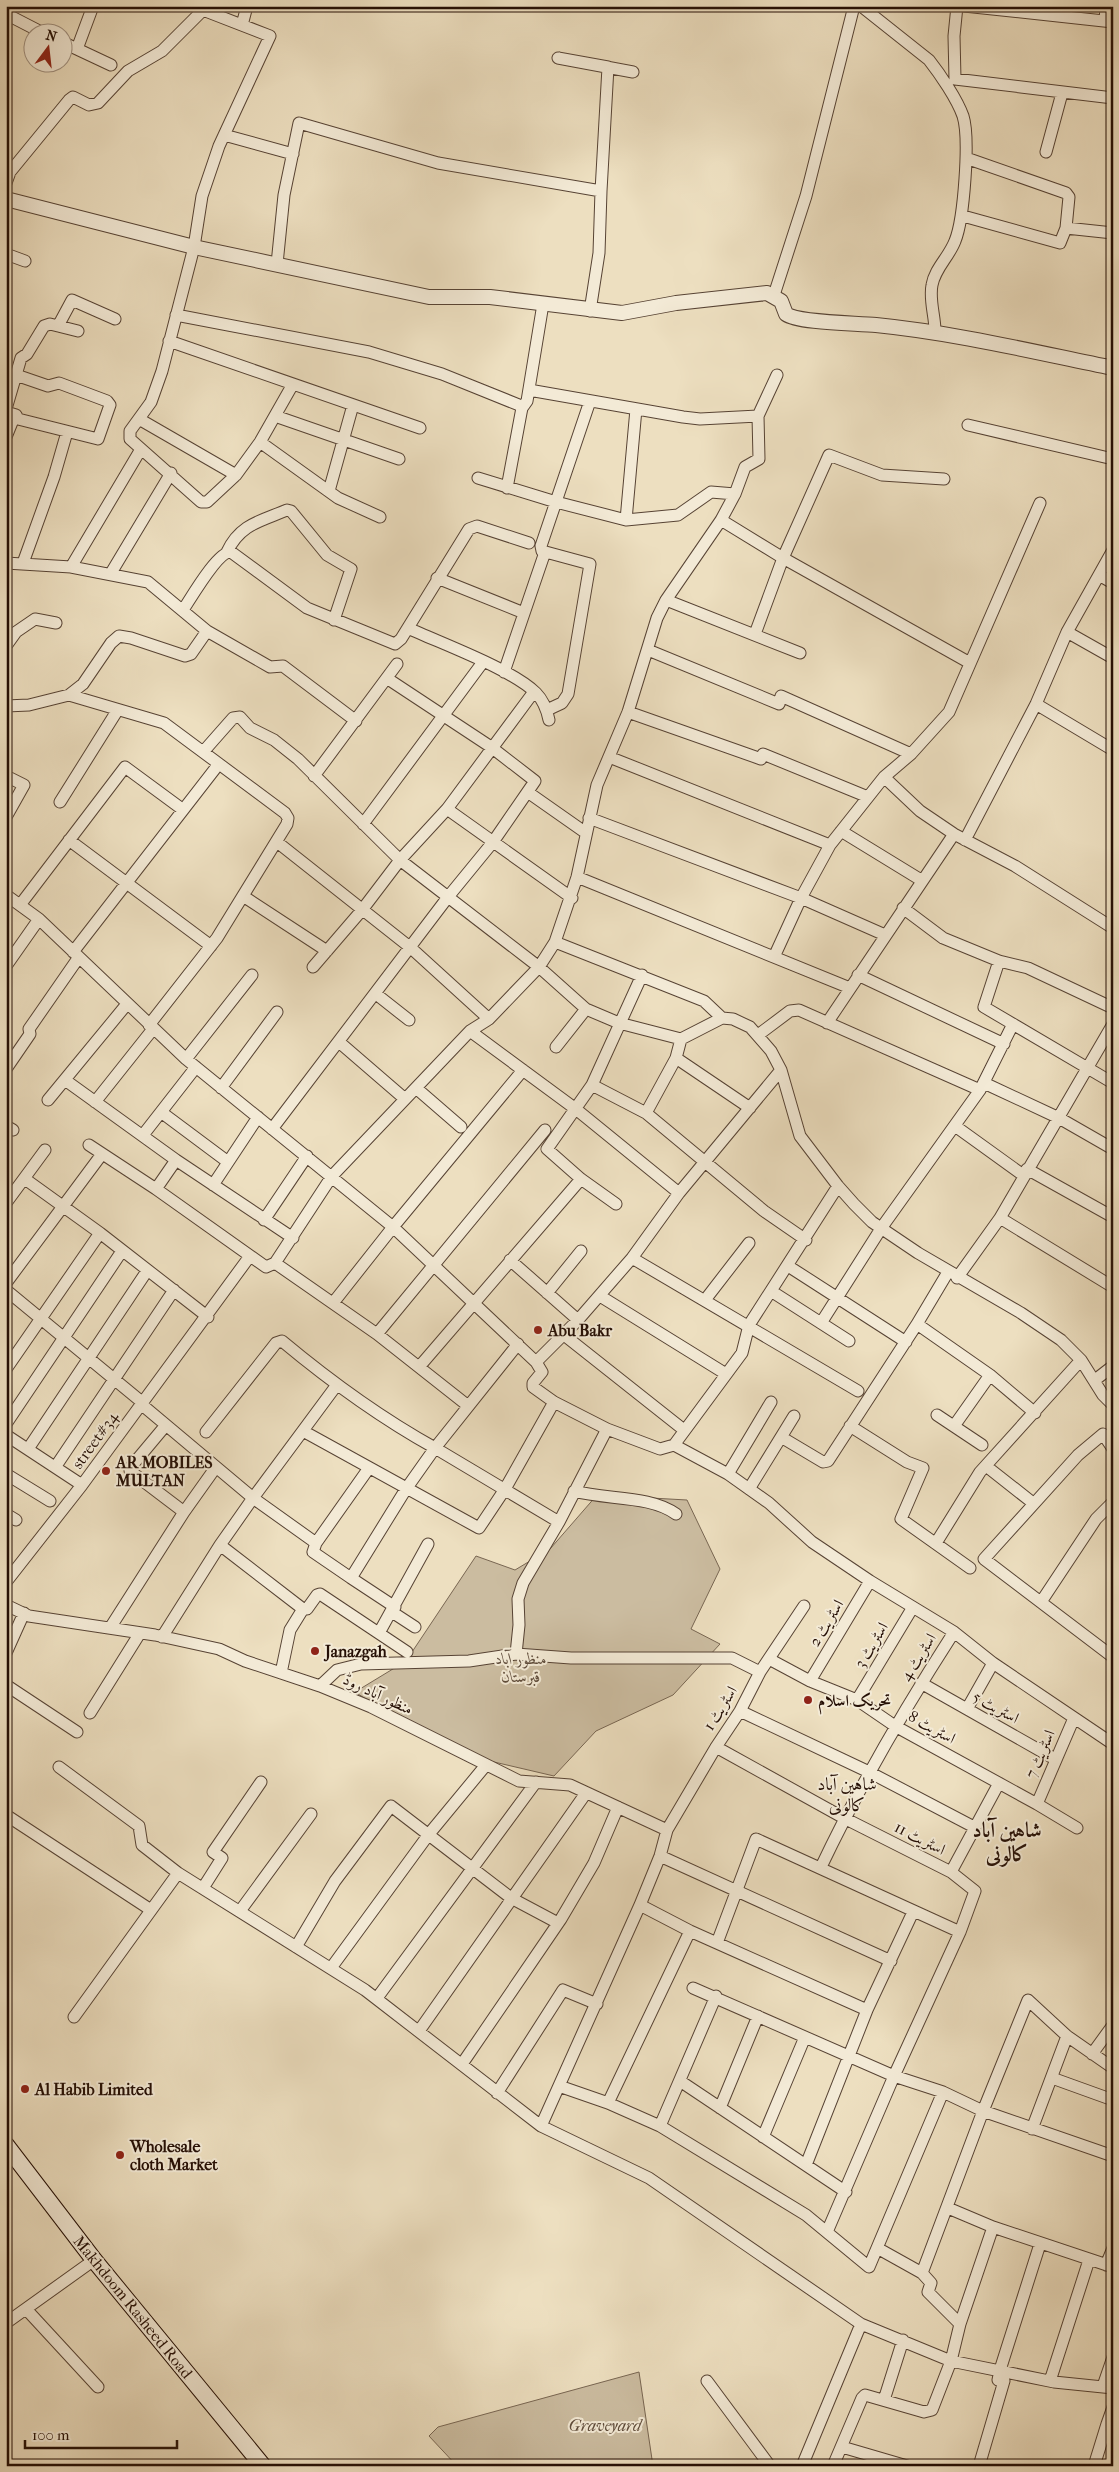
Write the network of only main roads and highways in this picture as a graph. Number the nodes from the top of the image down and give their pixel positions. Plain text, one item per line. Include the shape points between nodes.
1 (6, 2145) edge
2 (263, 2466) edge

1 - 2 main road, Makhdoom Rasheed Road via 94,2260

